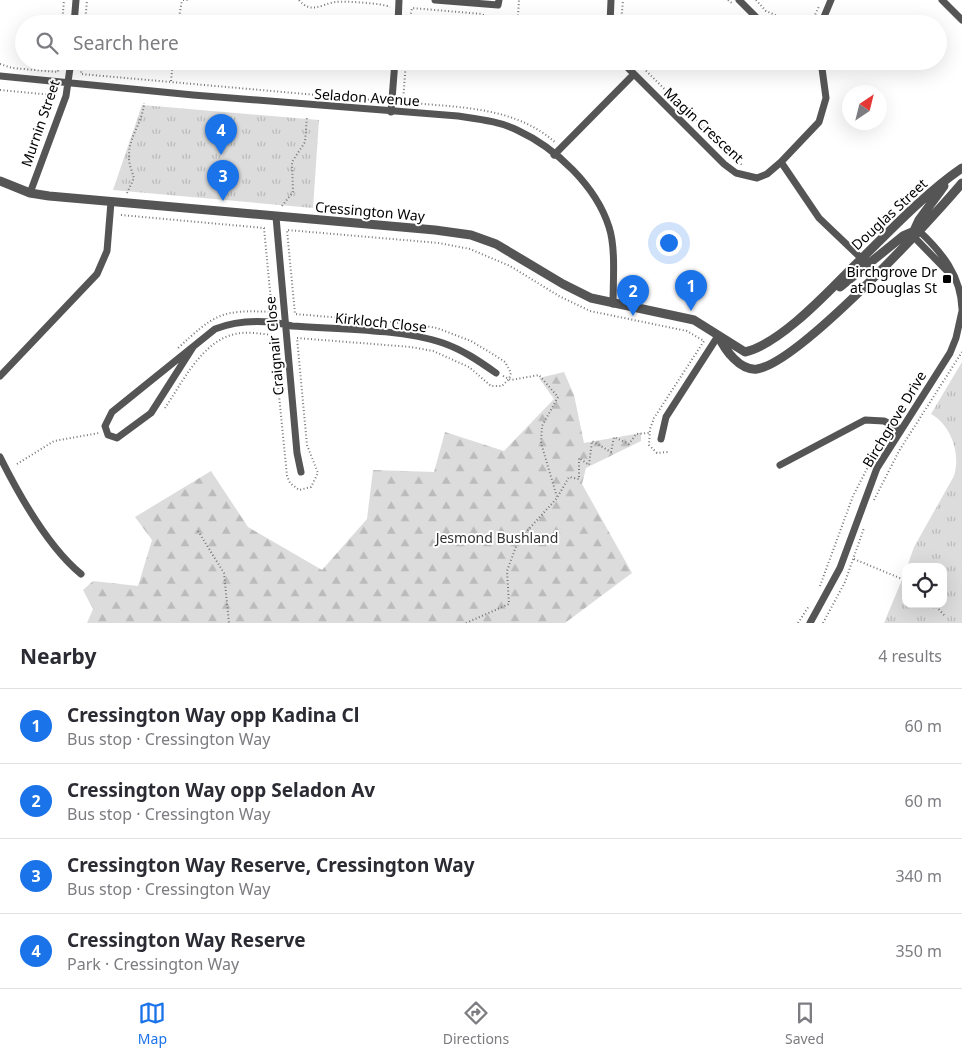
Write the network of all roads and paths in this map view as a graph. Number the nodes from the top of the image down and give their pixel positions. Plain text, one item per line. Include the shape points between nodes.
1 (64, 0) edge
2 (76, 0) edge
3 (87, 0) edge
4 (181, 0) edge
5 (190, 0) edge
6 (298, 0) edge
7 (399, 0) edge
8 (435, 0) edge
9 (498, 0) edge
10 (519, 0) edge
11 (611, 0) edge
12 (623, 0) edge
13 (739, 0) edge
14 (756, 0) edge
15 (831, 0) edge
16 (942, 0) edge
17 (821, 2) dead end
18 (390, 7) dead end
19 (63, 15) edge
20 (75, 15) edge
21 (86, 15) edge
22 (179, 15) edge
23 (398, 15) edge
24 (410, 15) edge
25 (483, 15) edge
26 (518, 15) edge
27 (610, 15) edge
28 (622, 15) edge
29 (754, 15) edge
30 (775, 15) edge
31 (815, 15) edge
32 (825, 15) edge
33 (962, 20) edge
34 (0, 64) edge
35 (15, 68) edge
36 (35, 70) edge
37 (58, 70) edge
38 (70, 70) edge
39 (81, 70) edge
40 (172, 70) edge
41 (394, 70) edge
42 (405, 70) edge
43 (629, 70) edge
44 (645, 70) edge
45 (822, 70) edge
46 (634, 75) junction
47 (0, 76) edge
48 (170, 82) junction
49 (68, 83) junction
50 (0, 90) edge
51 (52, 95) dead end
52 (384, 101) dead end
53 (144, 103) dead end
54 (391, 112) junction
55 (307, 116) dead end
56 (556, 142) dead end
57 (554, 154) junction
58 (781, 162) junction
59 (748, 168) dead end
60 (962, 168) edge
61 (948, 179) junction
62 (0, 181) edge
63 (962, 183) edge
64 (30, 193) junction
65 (127, 193) dead end
66 (111, 202) junction
67 (282, 206) dead end
68 (121, 215) dead end
69 (276, 217) junction
70 (264, 228) dead end
71 (915, 232) junction
72 (862, 258) junction
73 (613, 304) junction
74 (815, 305) junction
75 (962, 310) edge
76 (274, 312) dead end
77 (295, 314) junction
78 (272, 315) dead end
79 (962, 318) edge
80 (296, 319) dead end
81 (285, 324) junction
82 (273, 330) dead end
83 (297, 333) dead end
84 (279, 336) dead end
85 (718, 336) junction
86 (297, 338) dead end
87 (194, 347) junction
88 (962, 352) edge
89 (496, 373) joint
90 (0, 376) edge
91 (509, 380) junction
92 (888, 428) dead end
93 (900, 429) junction
94 (99, 433) dead end
95 (649, 433) junction
96 (661, 438) dead end
97 (668, 452) dead end
98 (0, 457) edge
99 (17, 464) dead end
100 (780, 465) dead end
101 (301, 472) dead end
102 (557, 498) junction
103 (873, 503) dead end
104 (865, 526) dead end
105 (198, 531) dead end
106 (854, 559) junction
107 (81, 574) dead end
108 (902, 579) dead end
109 (820, 587) dead end
110 (813, 600) dead end
111 (938, 608) edge
112 (945, 616) dead end
113 (229, 623) edge
114 (466, 623) edge
115 (798, 623) edge
116 (810, 623) edge
117 (823, 623) edge

1 - 19 path
2 - 20 street
3 - 21 path
4 - 5 path
4 - 22 path
6 - 18 path via 315,8 342,2
7 - 23 street
8 - 9 street via 498,5
10 - 26 path
11 - 27 street
12 - 28 path
13 - 29 street
14 - 30 path via 766,11
15 - 32 street
16 - 33 street
17 - 31 path
24 - 25 path via 413,8
34 - 35 path
36 - 37 path
38 - 49 street, Murnin Street
39 - 48 path via 81,74
40 - 48 path
41 - 54 street
42 - 56 path via 403,102 491,110 521,120
43 - 46 street, Magin Crescent
44 - 59 path via 738,162
45 - 58 street, Magin Crescent via 826,98 820,122
46 - 57 street
46 - 58 street, Magin Crescent via 736,173 758,178
47 - 49 street, Seladon Avenue
48 - 52 path
49 - 54 street, Seladon Avenue
49 - 64 street, Murnin Street
50 - 51 path
53 - 65 path via 131,141 128,157 134,178
54 - 57 street, Seladon Avenue via 489,121 517,130
55 - 67 path via 305,142 292,162 293,192
57 - 73 street, Seladon Avenue via 580,178 596,199 610,229
58 - 72 street via 819,218
60 - 61 street, Douglas Street
61 - 71 street via 939,196 918,220
61 - 72 street, Douglas Street
62 - 64 street, Cressington Way
63 - 71 street
64 - 66 street, Cressington Way
66 - 69 street, Cressington Way
66 - 90 street via 107,252 97,274
68 - 70 path
69 - 73 street, Cressington Way via 471,235 496,244 572,289
69 - 81 street, Craignair Close
71 - 74 street via 904,236
71 - 75 street, Birchgrove Drive via 956,281
71 - 85 street via 829,321 773,363 756,369 746,367 727,351
72 - 74 street, Douglas Street
73 - 85 street, Cressington Way via 694,320
74 - 85 street, Douglas Street via 780,333 747,352
75 - 79 street, Birchgrove Drive
76 - 78 path
77 - 80 path
77 - 91 path via 437,328 470,341 505,362 511,373
77 - 95 path via 287,230 439,243 483,253 585,309 687,331 704,341 654,418
79 - 93 street, Birchgrove Drive via 950,353
81 - 87 street, Kirkloch Close via 232,323 215,328
81 - 89 street, Kirkloch Close via 416,336 469,354
81 - 101 street, Craignair Close
82 - 84 path via 274,335
83 - 86 path
85 - 96 street via 666,417
87 - 87 street via 151,413 117,438 108,435 105,426 112,412
88 - 103 path via 899,451
89 - 91 path
91 - 102 path via 539,375 558,397 542,426 541,444
92 - 109 path via 860,479
93 - 100 street via 884,420 865,420
93 - 116 street, Birchgrove Drive via 877,468 832,587
94 - 99 path via 54,441
95 - 97 path via 649,445 653,450 663,454
95 - 102 path via 636,434 629,444 614,437 611,452 592,441 589,465 579,458 579,479 569,477
98 - 107 street via 46,536 64,560
102 - 114 path via 518,541 507,572 509,604
104 - 106 path
105 - 113 path via 224,573
106 - 108 path
106 - 117 path via 843,588
110 - 115 path
111 - 112 path

